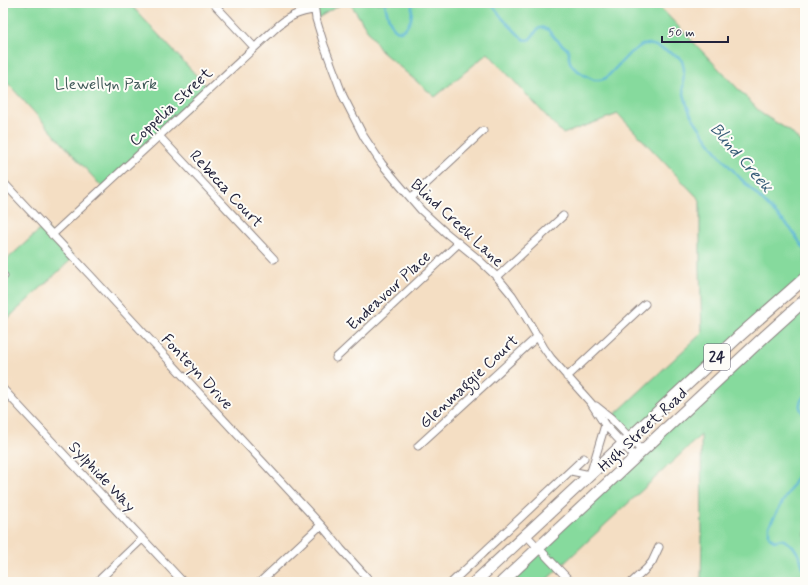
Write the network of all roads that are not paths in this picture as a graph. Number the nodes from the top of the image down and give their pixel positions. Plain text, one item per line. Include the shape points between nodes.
1 (212, 3) edge
2 (314, 6) edge
3 (254, 47) junction
4 (483, 131) dead end
5 (159, 136) junction
6 (3, 182) edge
7 (411, 198) junction
8 (563, 216) dead end
9 (52, 235) junction
10 (459, 243) junction
11 (274, 259) dead end
12 (497, 277) junction
13 (805, 278) edge
14 (805, 300) edge
15 (645, 304) dead end
16 (538, 336) junction
17 (336, 358) dead end
18 (567, 376) junction
19 (3, 389) edge
20 (591, 403) junction
21 (605, 425) junction
22 (626, 441) junction
23 (418, 446) dead end
24 (639, 454) junction
25 (584, 458) dead end
26 (571, 471) junction
27 (590, 475) junction
28 (321, 525) junction
29 (526, 535) junction
30 (142, 539) junction
31 (538, 548) junction
32 (659, 548) dead end
33 (97, 582) edge
34 (183, 582) edge
35 (260, 582) edge
36 (371, 582) edge
37 (452, 582) edge
38 (475, 582) edge
39 (502, 582) edge
40 (571, 582) edge
41 (632, 582) edge

1 - 3 street
2 - 3 street, Coppelia Street via 288,18
2 - 7 street, Blind Creek Lane via 328,58 353,116 382,164
3 - 5 street, Coppelia Street
4 - 7 street
5 - 9 street, Coppelia Street
5 - 11 street, Rebecca Court
6 - 9 street, Fonteyn Drive
7 - 10 street, Blind Creek Lane
8 - 12 street
9 - 28 street, Fonteyn Drive
10 - 12 street, Blind Creek Lane
10 - 17 street, Endeavour Place
12 - 16 street, Blind Creek Lane
13 - 22 main road, High Street Road / 24
14 - 24 main road, High Street Road / 24
15 - 18 street
16 - 18 street, Blind Creek Lane via 551,358
16 - 23 street, Glenmaggie Court
18 - 20 street, Blind Creek Lane
19 - 30 street, Sylphide Way
20 - 21 street, Blind Creek Lane
20 - 22 street, Blind Creek Lane via 611,418
21 - 22 street, Blind Creek Lane
21 - 27 street
22 - 24 street, Blind Creek Lane
22 - 27 main road, High Street Road / 24
24 - 31 main road, High Street Road / 24
25 - 26 street, High Street Road
26 - 27 street, High Street Road
26 - 37 street, High Street Road
27 - 29 main road, High Street Road / 24
28 - 35 street
28 - 36 street, Fonteyn Drive
29 - 31 street
29 - 38 main road, High Street Road / 24
30 - 33 street
30 - 34 street, Sylphide Way
31 - 39 main road, High Street Road / 24
31 - 40 street
32 - 41 street via 652,562

